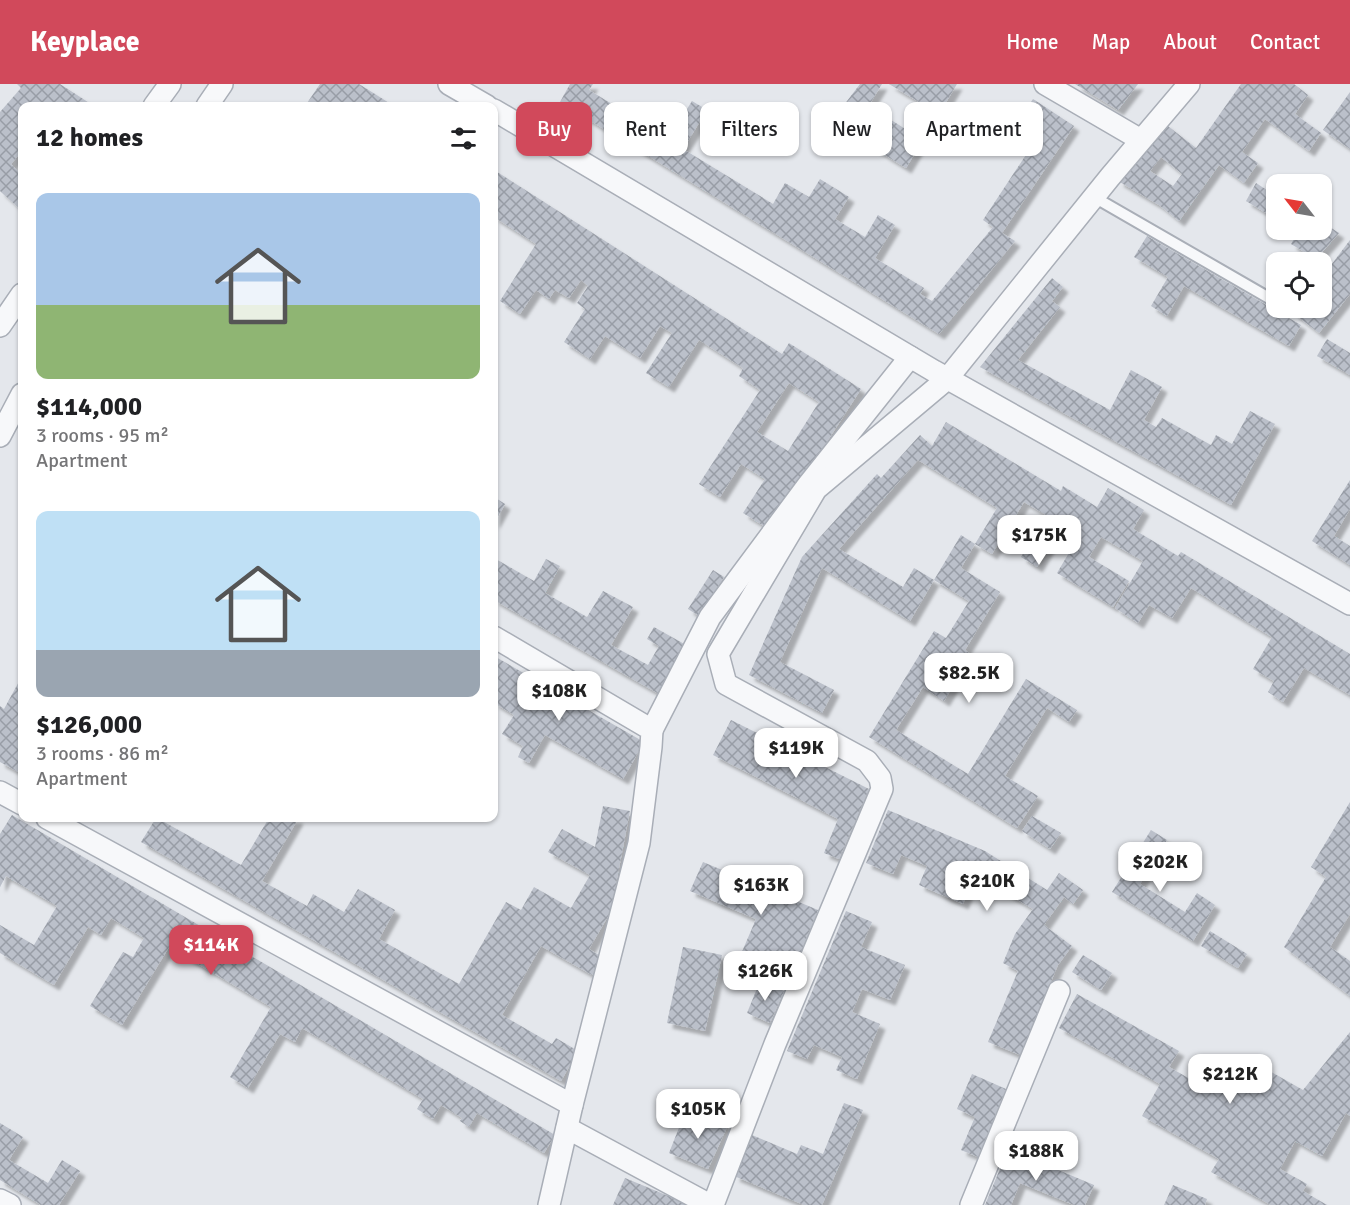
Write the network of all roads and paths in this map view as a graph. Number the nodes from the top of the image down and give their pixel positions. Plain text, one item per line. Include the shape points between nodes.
1 (170, 84) edge
2 (222, 84) edge
3 (449, 84) edge
4 (1045, 84) edge
5 (1189, 84) edge
6 (157, 102) edge
7 (210, 102) edge
8 (480, 102) edge
9 (498, 113) edge
10 (1141, 140) junction
11 (1094, 197) junction
12 (1266, 296) edge
13 (18, 300) edge
14 (0, 326) edge
15 (910, 357) junction
16 (947, 379) junction
17 (18, 402) edge
18 (0, 436) edge
19 (1350, 604) edge
20 (498, 639) edge
21 (652, 730) junction
22 (0, 792) edge
23 (18, 802) edge
24 (54, 822) edge
25 (1059, 991) dead end
26 (572, 1105) junction
27 (567, 1128) junction
28 (0, 1200) edge
29 (10, 1205) edge
30 (549, 1205) edge
31 (712, 1205) edge
32 (971, 1205) edge

1 - 6 street
2 - 7 street
3 - 8 street
4 - 10 street
5 - 10 street
9 - 15 street
10 - 11 street
11 - 12 lane
11 - 16 street
13 - 14 street
15 - 16 street
15 - 21 street via 808,484 710,617
16 - 19 street
16 - 31 street via 816,489 718,654 726,684 867,761 880,778 882,789
17 - 18 street
20 - 21 street
21 - 26 street via 639,843
22 - 23 street
24 - 26 street
25 - 32 street
26 - 27 street
27 - 30 street
27 - 31 street
28 - 29 street

